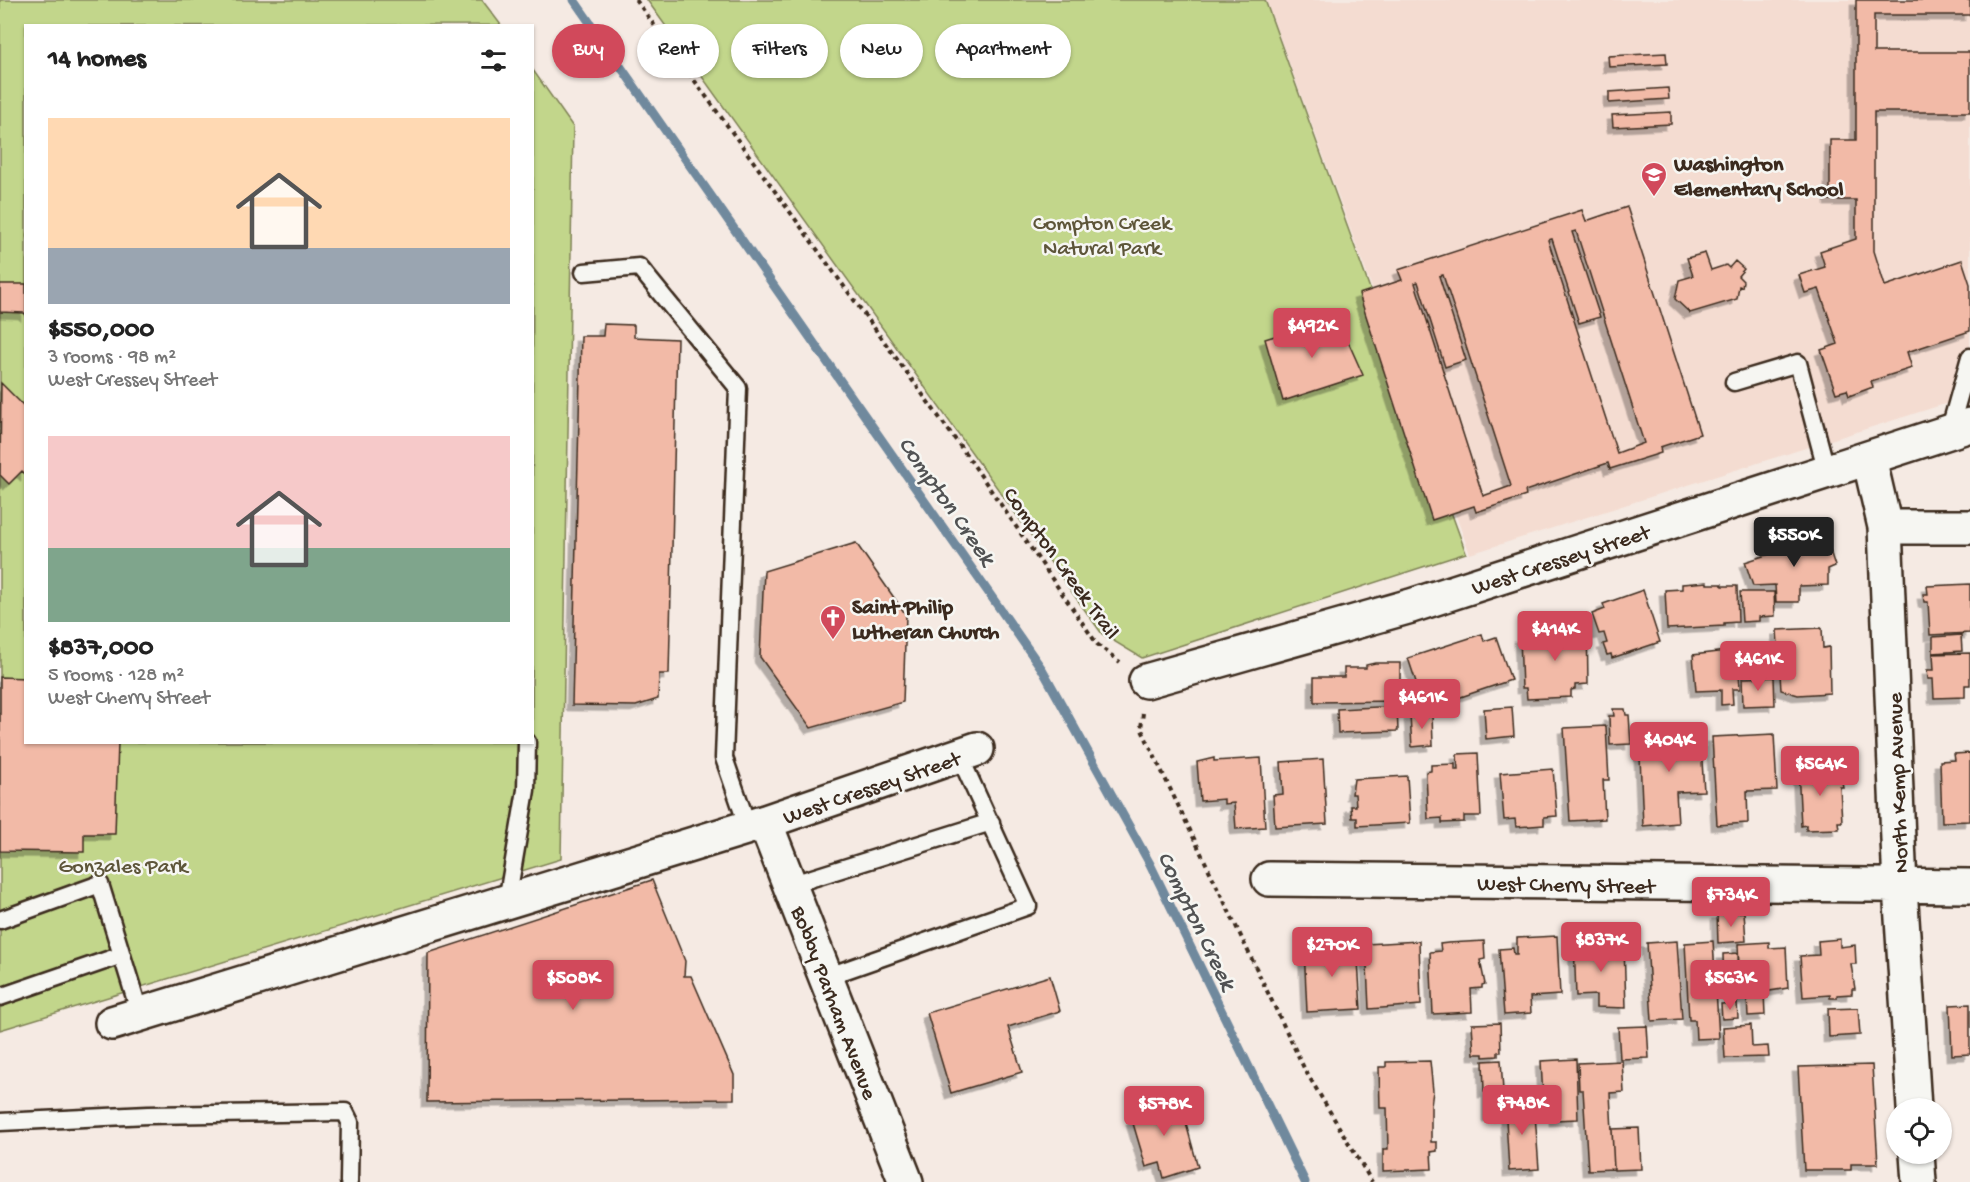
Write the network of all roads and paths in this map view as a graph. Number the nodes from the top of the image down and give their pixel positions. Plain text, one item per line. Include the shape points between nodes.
1 (636, 0) edge
2 (584, 272) dead end
3 (1970, 357) edge
4 (1734, 382) dead end
5 (1960, 429) edge
6 (1869, 458) junction
7 (1827, 472) junction
8 (1885, 527) junction
9 (1970, 527) edge
10 (1146, 681) junction
11 (527, 744) edge
12 (968, 752) joint
13 (991, 822) junction
14 (757, 825) junction
15 (1269, 879) dead end
16 (790, 885) junction
17 (1970, 886) edge
18 (1900, 887) junction
19 (507, 901) junction
20 (0, 920) edge
21 (122, 955) junction
22 (826, 977) junction
23 (0, 997) edge
24 (126, 1019) joint
25 (1913, 1098) edge
26 (0, 1122) edge
27 (1918, 1164) edge
28 (349, 1182) edge
29 (906, 1182) edge
30 (1372, 1182) edge
31 (1919, 1182) edge

1 - 10 path, Compton Creek Trail via 968,457 1097,644
2 - 14 lane via 639,267 738,388 724,758
3 - 5 lane
4 - 7 lane via 1798,363
5 - 6 street, West Cressey Street
6 - 7 street, West Cressey Street
6 - 8 street, North Kemp Avenue
7 - 10 street, West Cressey Street via 1411,606
8 - 9 street
8 - 18 street, North Kemp Avenue
10 - 30 path via 1141,728 1305,1070
11 - 19 lane via 526,790
12 - 13 lane
12 - 14 street, West Cressey Street
13 - 16 lane
13 - 22 lane via 1028,906
14 - 16 street, Bobby Parham Avenue
14 - 19 street, West Cressey Street
15 - 18 street, West Cherry Street
16 - 22 street, Bobby Parham Avenue
17 - 18 street, West Cherry Street
18 - 25 street, North Kemp Avenue
19 - 24 street, West Cressey Street
20 - 21 lane via 100,884
21 - 23 lane
21 - 24 lane
22 - 29 street, Bobby Parham Avenue
26 - 28 lane via 345,1112 350,1122
27 - 31 street

